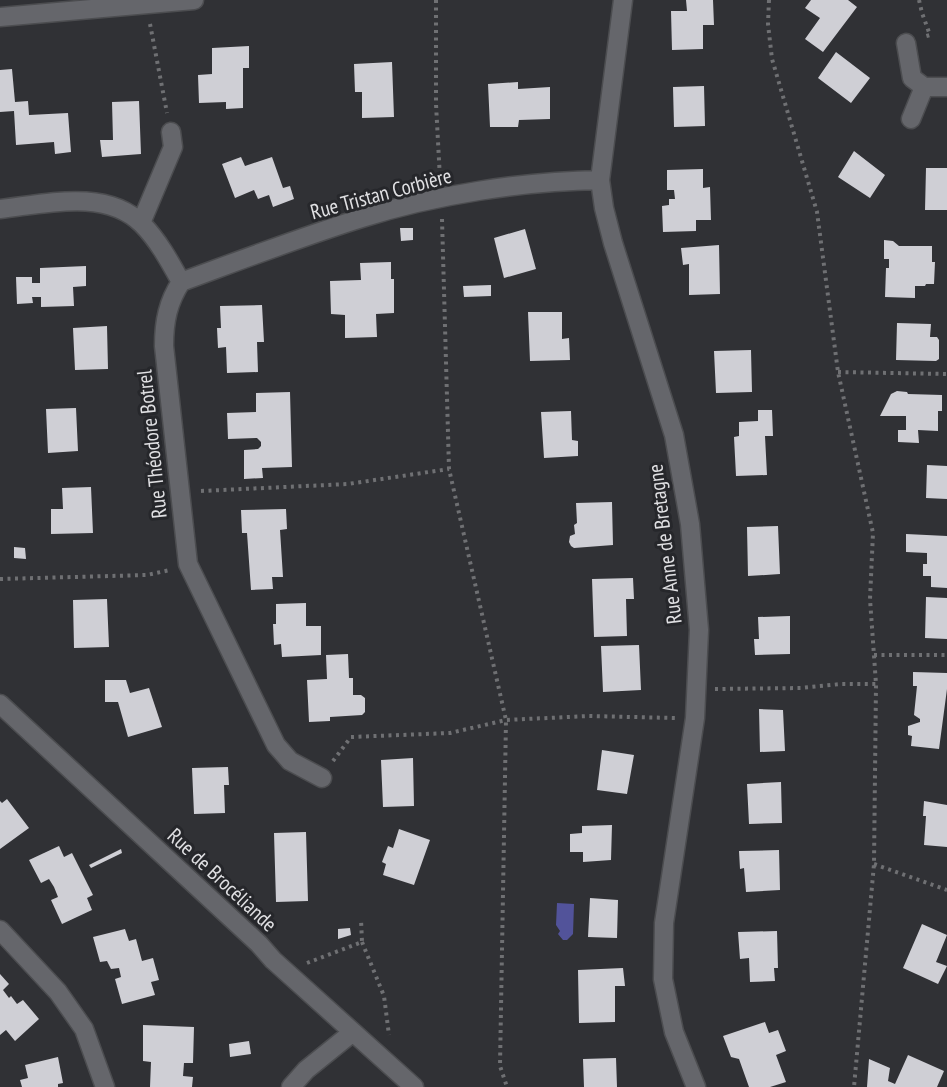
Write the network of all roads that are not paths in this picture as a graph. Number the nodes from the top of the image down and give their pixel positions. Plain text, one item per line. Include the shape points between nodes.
1 (194, 0) edge
2 (623, 0) edge
3 (0, 17) edge
4 (906, 43) dead end
5 (924, 87) junction
6 (947, 87) edge
7 (911, 119) dead end
8 (171, 132) road end
9 (600, 180) junction
10 (0, 209) edge
11 (141, 223) junction
12 (181, 282) junction
13 (0, 704) edge
14 (322, 778) road end
15 (0, 930) edge
16 (353, 1032) junction
17 (105, 1087) edge
18 (291, 1087) edge
19 (414, 1087) edge
20 (696, 1087) edge

1 - 3 street
2 - 9 street, Rue Anne de Bretagne
4 - 5 street via 912,78
5 - 6 street
5 - 7 street
8 - 11 street via 173,147
9 - 12 street, Rue Tristan Corbière via 566,180 441,198 363,218
9 - 20 street, Rue Anne de Bretagne via 614,243 665,403 690,524 699,630 695,718 664,923 663,979 674,1032
10 - 11 street via 75,201 107,204
11 - 12 street
12 - 14 street, Rue Théodore Botrel via 166,314 164,346 188,564 276,745 290,761
13 - 16 street, Rue de Brocéliande
15 - 17 street via 57,992 84,1029
16 - 18 street
16 - 19 street, Rue de Brocéliande

